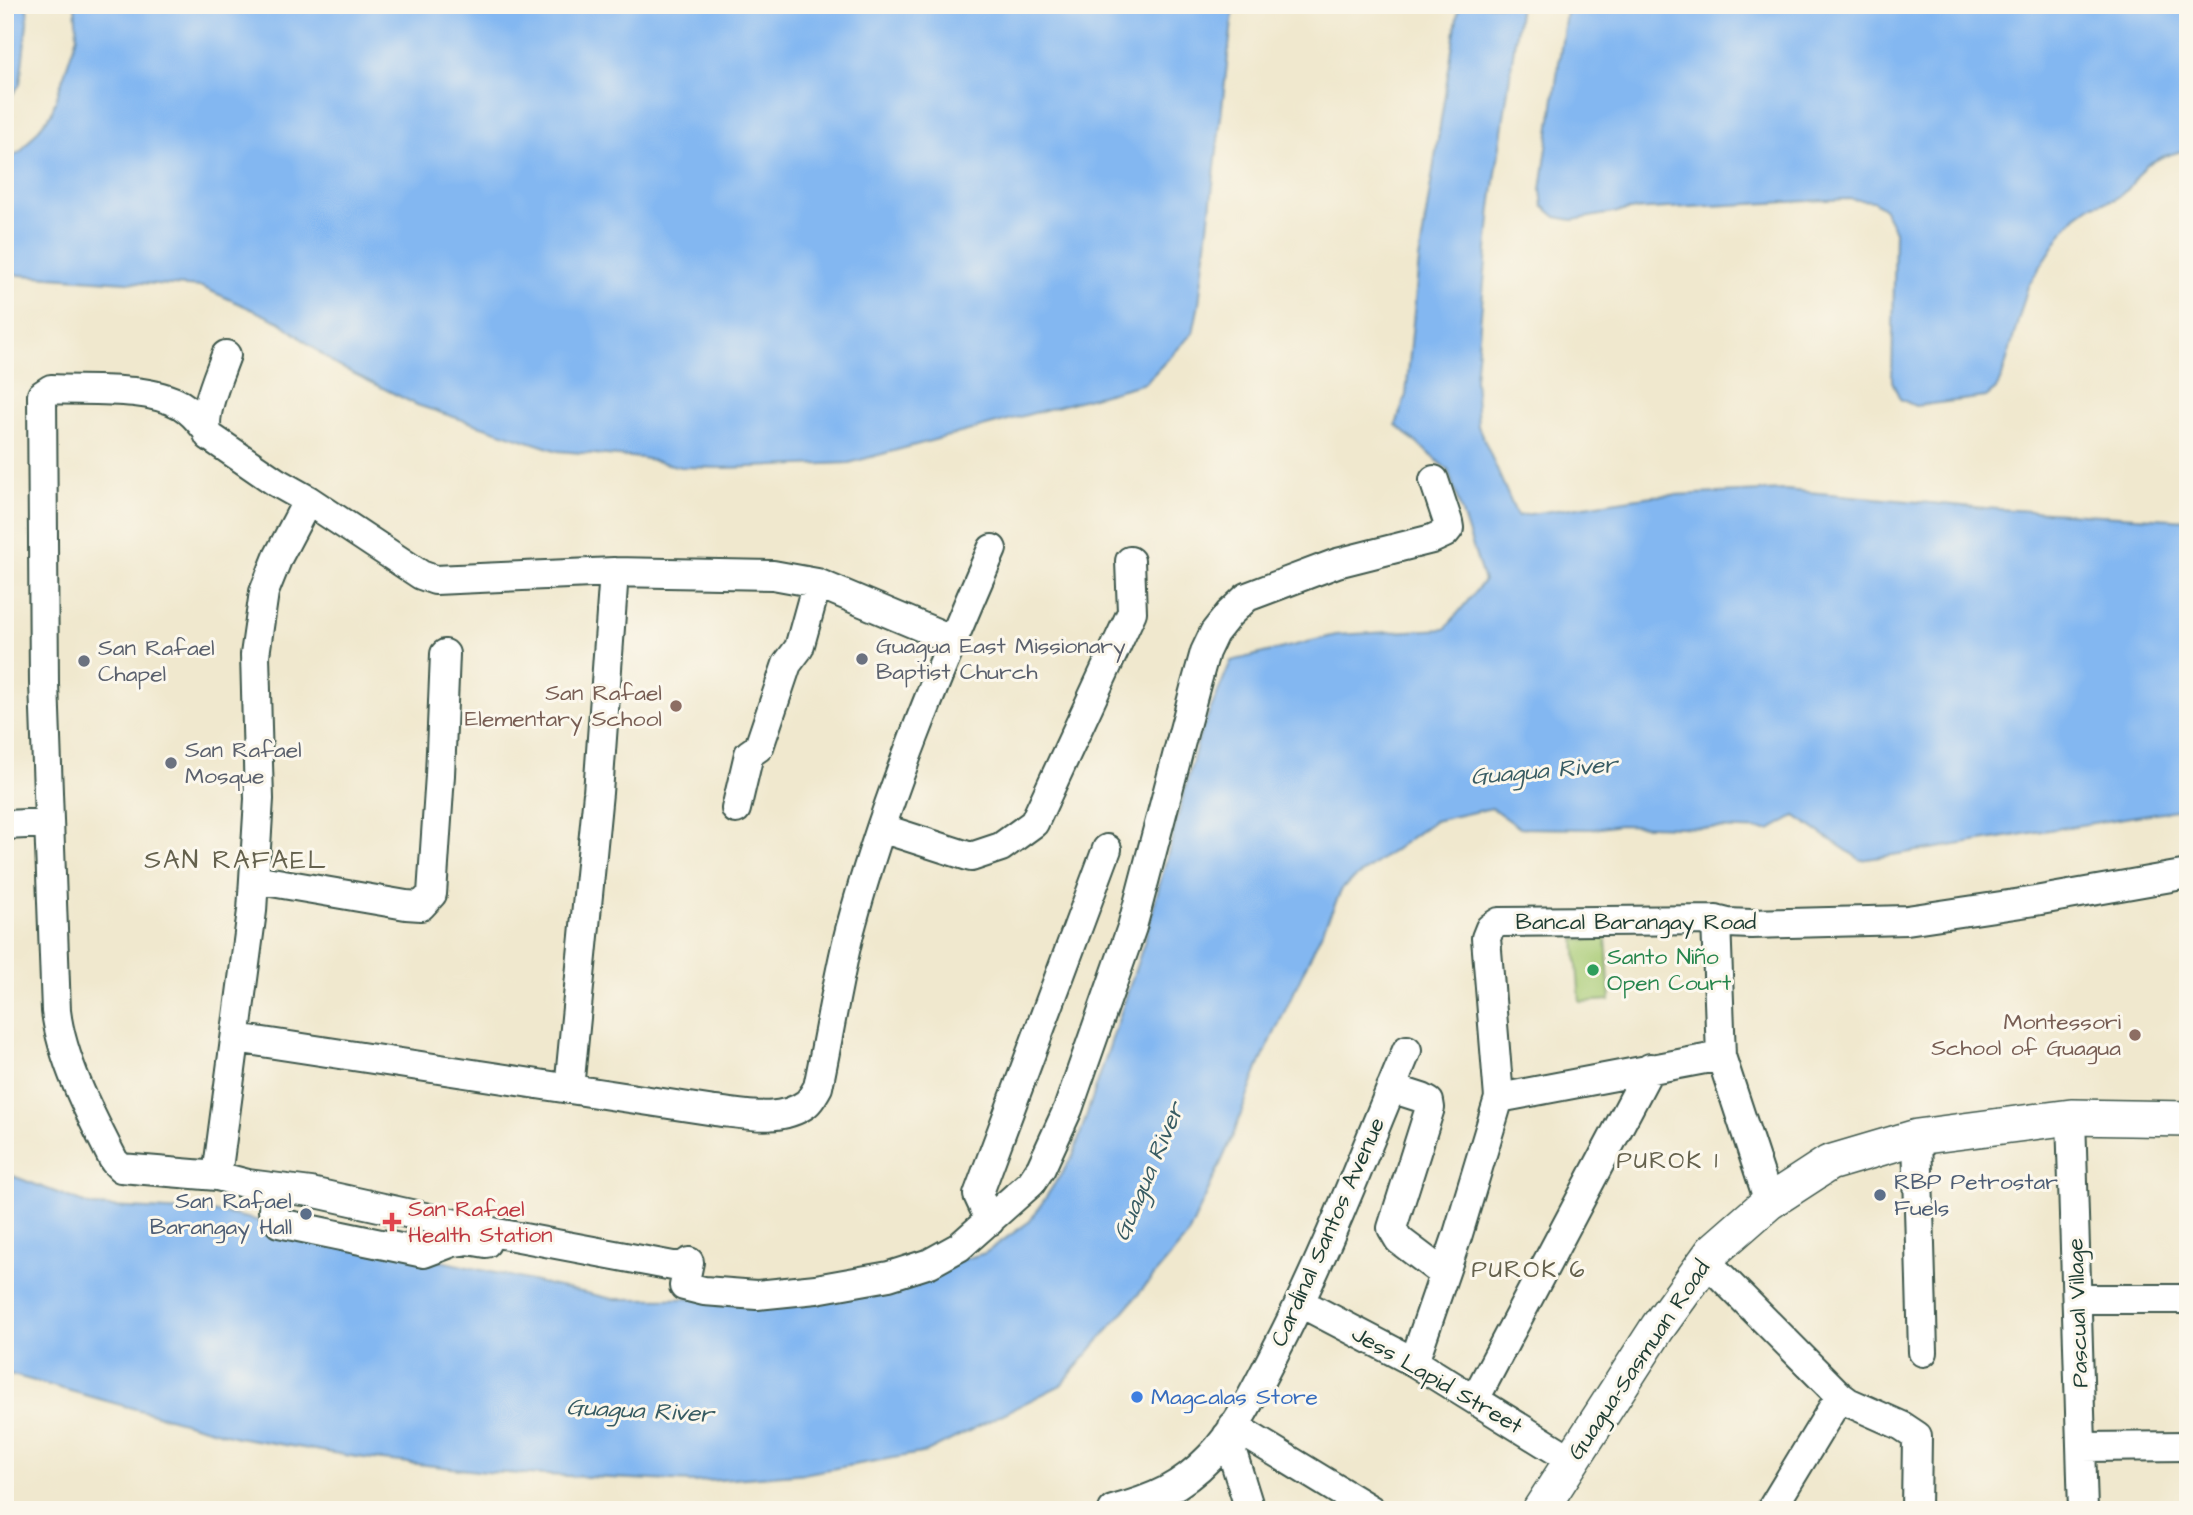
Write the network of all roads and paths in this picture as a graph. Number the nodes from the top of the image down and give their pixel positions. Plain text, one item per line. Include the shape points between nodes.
1 (226, 355) dead end
2 (205, 428) junction
3 (1434, 480) dead end
4 (308, 500) junction
5 (992, 549) dead end
6 (1130, 561) dead end
7 (614, 572) junction
8 (817, 583) junction
9 (953, 640) junction
10 (445, 654) dead end
11 (736, 809) dead end
12 (48, 823) junction
13 (5, 825) edge
14 (881, 828) junction
15 (1107, 849) dead end
16 (2188, 874) edge
17 (254, 879) junction
18 (1716, 920) junction
19 (236, 1038) junction
20 (1407, 1050) dead end
21 (1721, 1056) junction
22 (1650, 1068) junction
23 (1391, 1088) junction
24 (569, 1089) junction
25 (1499, 1098) junction
26 (2071, 1117) junction
27 (2188, 1119) edge
28 (1917, 1137) junction
29 (216, 1176) junction
30 (1769, 1202) junction
31 (990, 1221) junction
32 (1706, 1261) junction
33 (1444, 1274) junction
34 (2078, 1299) junction
35 (2188, 1299) edge
36 (1301, 1303) junction
37 (1923, 1352) dead end
38 (1414, 1362) junction
39 (1840, 1396) junction
40 (1475, 1399) junction
41 (1230, 1432) junction
42 (2188, 1446) edge
43 (2082, 1447) junction
44 (1572, 1460) junction
45 (1167, 1502) edge
46 (1113, 1510) edge
47 (1250, 1510) edge
48 (1371, 1510) edge
49 (1540, 1510) edge
50 (1771, 1510) edge
51 (1916, 1510) edge
52 (2083, 1510) edge

1 - 2 street
2 - 4 street via 209,436
2 - 12 street via 179,404 149,394 51,389 42,395
3 - 31 street via 1448,522 1444,533 1337,563 1247,597 1214,633 1198,676 1132,927 1068,1109 1031,1183
4 - 7 street via 435,580
4 - 17 street via 264,592 256,655 259,799
5 - 9 street
6 - 14 street via 1132,612 1034,823 1001,847 971,857
7 - 8 street via 773,575
7 - 24 street
8 - 9 street
8 - 11 street via 799,648 787,664 759,747 749,754
9 - 14 street
10 - 17 street via 433,881 427,901 421,906 406,905
12 - 13 street
12 - 29 street via 58,1025 104,1143 121,1168
14 - 24 street via 850,931 818,1087 808,1103 790,1113 764,1116
15 - 31 street via 978,1195
16 - 18 street, Bancal Barangay Road via 1907,920
17 - 19 street
18 - 21 street
18 - 25 street, Bancal Barangay Road via 1499,922 1490,928 1486,938
19 - 24 street
19 - 29 street
20 - 23 street, Cardinal Santos Avenue
21 - 22 street
21 - 30 street
22 - 25 street
22 - 40 street
23 - 33 street via 1422,1097 1430,1108 1392,1228 1399,1240
23 - 36 street, Cardinal Santos Avenue
25 - 33 street, Bancal Barangay Road
26 - 27 main road, Guagua-Sasmuan Road
26 - 28 main road, Guagua-Sasmuan Road
26 - 34 street, Pascual Village
28 - 30 main road, Guagua-Sasmuan Road via 1829,1163
28 - 37 street
29 - 31 street via 578,1249 673,1266 689,1262 684,1286 757,1295 890,1276 930,1263 959,1247
30 - 32 main road, Guagua-Sasmuan Road
32 - 39 street
32 - 44 main road, Guagua-Sasmuan Road
33 - 38 street, Bancal Barangay Road
34 - 35 street
34 - 43 street, Pascual Village
36 - 38 street, Jess Lapid Street
36 - 41 street, Cardinal Santos Avenue
38 - 40 street, Jess Lapid Street
39 - 50 street
39 - 51 street via 1917,1436
40 - 44 street, Jess Lapid Street
41 - 45 street, Cardinal Santos Avenue
41 - 47 street
41 - 48 street
42 - 43 street
43 - 52 street, Pascual Village
44 - 49 main road, Guagua-Sasmuan Road
45 - 46 street, Cardinal Santos Avenue

